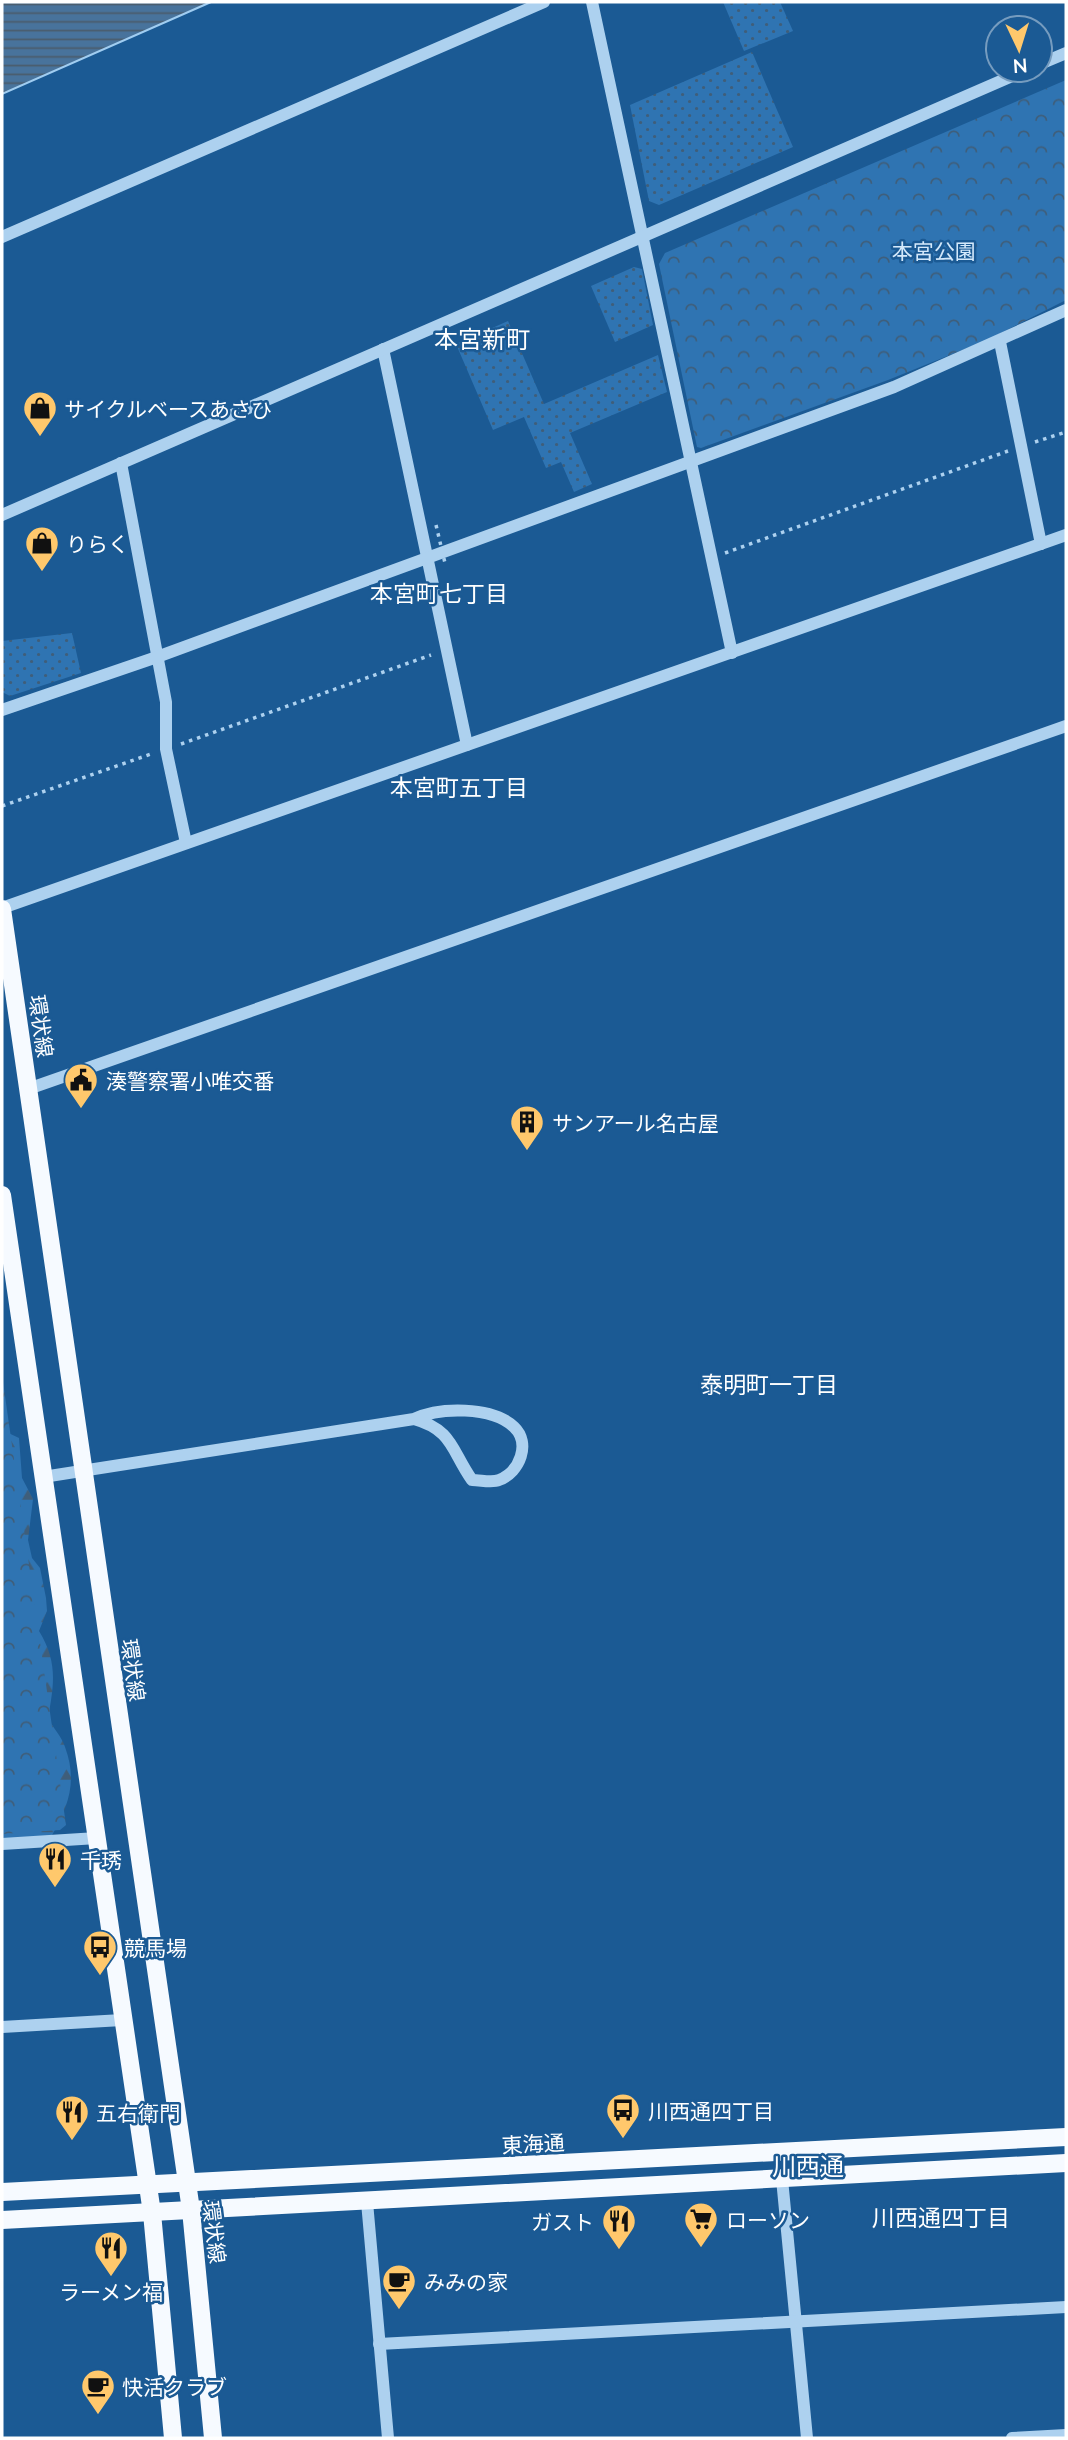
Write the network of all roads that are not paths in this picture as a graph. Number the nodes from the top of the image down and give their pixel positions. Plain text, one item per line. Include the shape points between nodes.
1 (544, 2) edge
2 (592, 2) edge
3 (994, 84) edge
4 (2, 237) edge
5 (640, 237) junction
6 (1066, 310) edge
7 (1000, 342) junction
8 (383, 349) junction
9 (692, 459) junction
10 (121, 463) junction
11 (2, 515) edge
12 (1066, 535) edge
13 (1041, 544) junction
14 (427, 558) junction
15 (732, 653) junction
16 (157, 657) junction
17 (2, 710) edge
18 (1066, 726) edge
19 (467, 745) junction
20 (186, 843) junction
21 (2, 909) edge
22 (28, 1089) junction
23 (2, 1195) edge
24 (414, 1419) junction
25 (82, 1471) junction
26 (43, 1477) junction
27 (97, 1838) junction
28 (2, 1844) edge
29 (122, 2020) junction
30 (2, 2027) edge
31 (1066, 2137) edge
32 (1066, 2163) edge
33 (782, 2179) junction
34 (185, 2182) junction
35 (147, 2185) junction
36 (2, 2192) edge
37 (367, 2202) junction
38 (191, 2210) junction
39 (152, 2213) junction
40 (2, 2220) edge
41 (1066, 2306) edge
42 (796, 2322) junction
43 (379, 2344) junction
44 (1066, 2435) edge
45 (173, 2438) edge
46 (213, 2438) edge
47 (388, 2438) edge
48 (807, 2438) edge
49 (1013, 2438) edge

1 - 4 street
2 - 5 street
3 - 5 street
5 - 8 street
5 - 9 street
6 - 7 street
7 - 9 street via 894,387
7 - 13 street
8 - 10 street
8 - 14 street
9 - 14 street
9 - 15 street
10 - 11 street
10 - 16 street
12 - 13 street
13 - 15 street
14 - 16 street
14 - 19 street
15 - 19 street
16 - 17 street
16 - 20 street via 166,702 166,749
18 - 22 street
19 - 20 street
20 - 21 street
21 - 22 main road, 環状線
22 - 25 main road, 環状線
23 - 26 main road
24 - 24 street via 426,1413 469,1412 502,1418 516,1429 522,1442 520,1463 512,1474 496,1482 472,1480 442,1431
24 - 25 street
25 - 26 street
25 - 34 main road, 環状線
26 - 27 main road
27 - 28 street
27 - 29 main road
29 - 30 street
29 - 35 main road
31 - 34 main road, 東海通
32 - 33 main road
33 - 37 main road
33 - 42 street
34 - 35 main road, 東海通
34 - 38 main road, 環状線
35 - 36 main road, 東海通
35 - 39 main road
37 - 38 main road
37 - 43 street
38 - 39 main road
38 - 46 main road, 環状線
39 - 40 main road
39 - 45 main road
41 - 42 street
42 - 43 street
42 - 48 street
43 - 47 street
44 - 49 street

